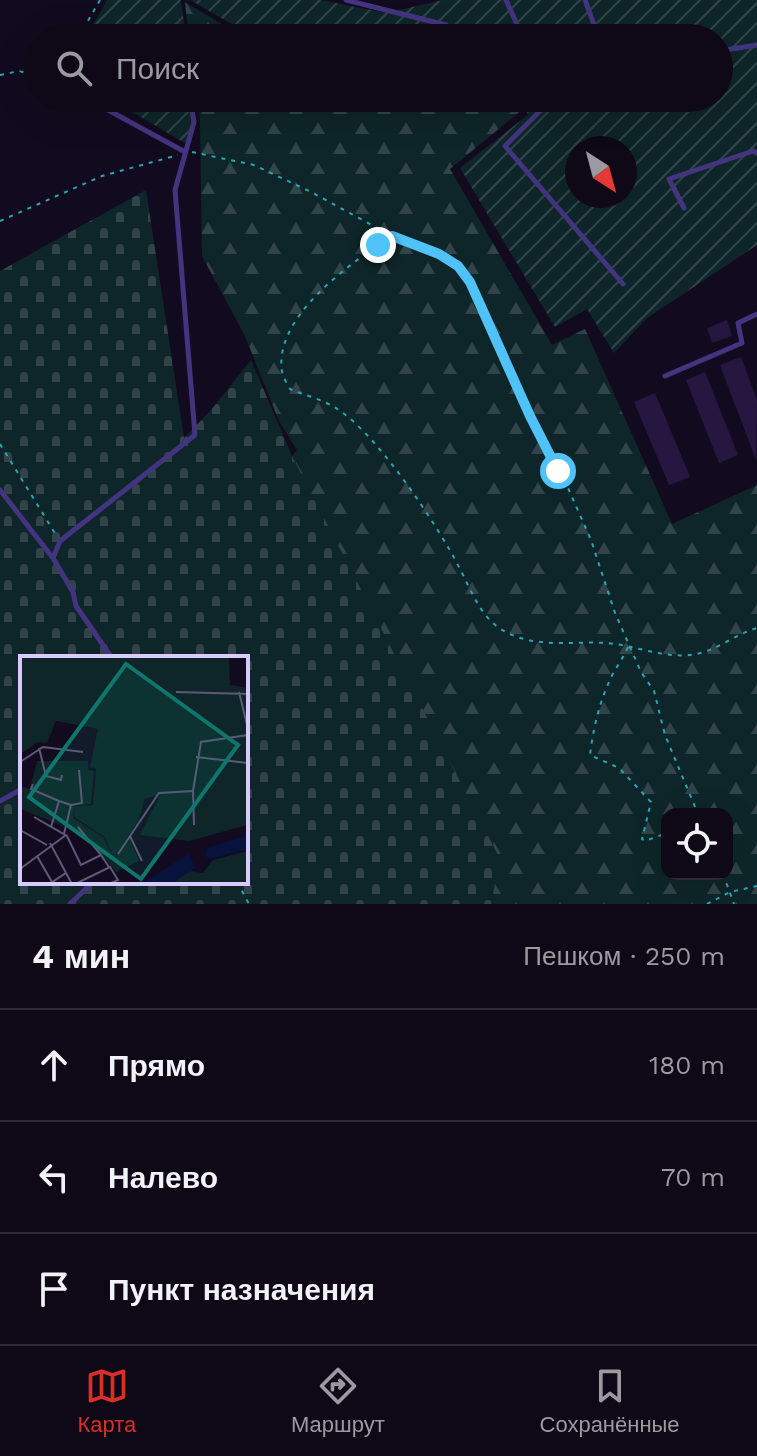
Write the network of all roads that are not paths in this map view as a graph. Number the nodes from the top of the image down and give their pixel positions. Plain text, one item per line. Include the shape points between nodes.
1 (346, 0) edge
2 (506, 0) edge
3 (585, 0) edge
4 (442, 24) edge
5 (517, 24) edge
6 (594, 24) edge
7 (757, 45) edge
8 (733, 49) edge
9 (112, 112) edge
10 (192, 112) edge
11 (537, 112) edge
12 (185, 152) junction
13 (757, 153) edge
14 (684, 208) dead end
15 (623, 284) dead end
16 (757, 314) edge
17 (665, 376) dead end
18 (0, 490) edge
19 (53, 558) junction
20 (111, 656) edge
21 (20, 790) edge
22 (0, 801) edge
23 (91, 884) edge
24 (70, 904) edge

1 - 4 lane
2 - 5 lane
3 - 6 lane
7 - 8 lane
9 - 12 lane
10 - 12 lane
11 - 15 lane via 505,146
12 - 19 lane via 175,190 195,435 60,541
13 - 14 lane via 669,179
16 - 17 lane via 738,323 742,343
18 - 19 lane
19 - 20 lane via 76,606
21 - 22 lane
23 - 24 lane

